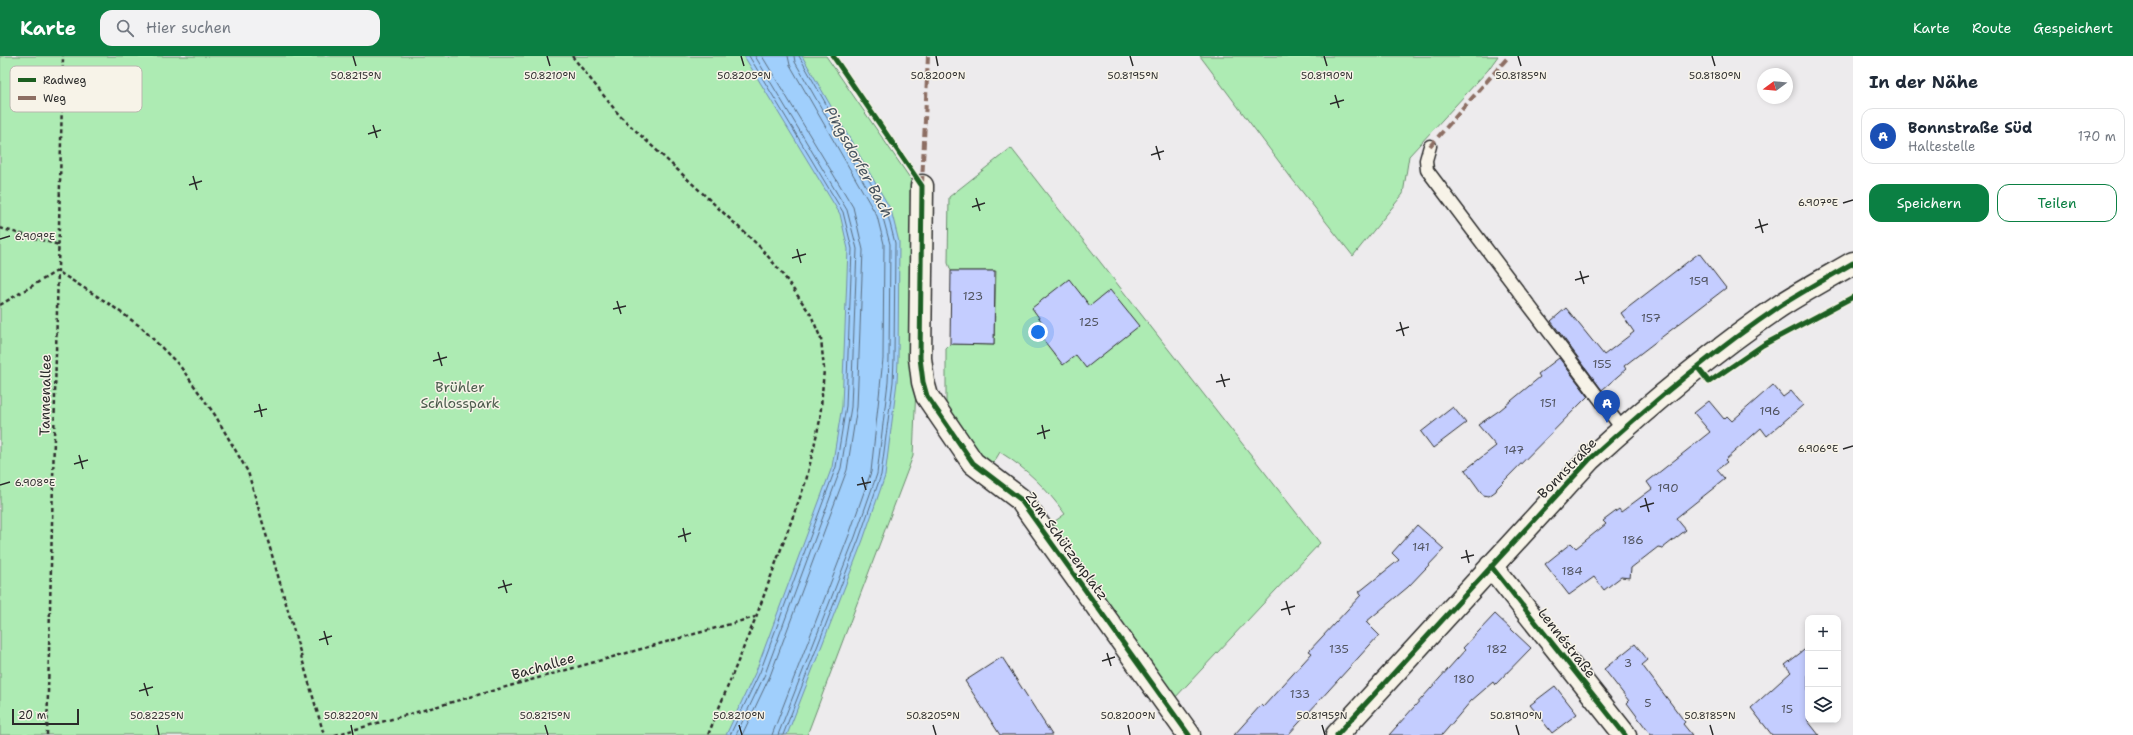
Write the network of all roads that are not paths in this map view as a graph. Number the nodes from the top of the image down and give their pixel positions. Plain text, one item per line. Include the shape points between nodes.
1 (1430, 146) dead end
2 (922, 186) dead end
3 (1853, 263) edge
4 (1623, 430) junction
5 (1491, 566) junction
6 (1189, 735) edge
7 (1337, 735) edge
8 (1625, 735) edge

1 - 4 lane via 1426,160 1427,170
2 - 6 street, Zum Schützenplatz via 920,358 927,396 974,463 1020,499
3 - 4 street, Bonnstraße via 1782,305 1708,358
4 - 5 street, Bonnstraße via 1589,460
5 - 7 street, Bonnstraße
5 - 8 street, Lennéstraße

